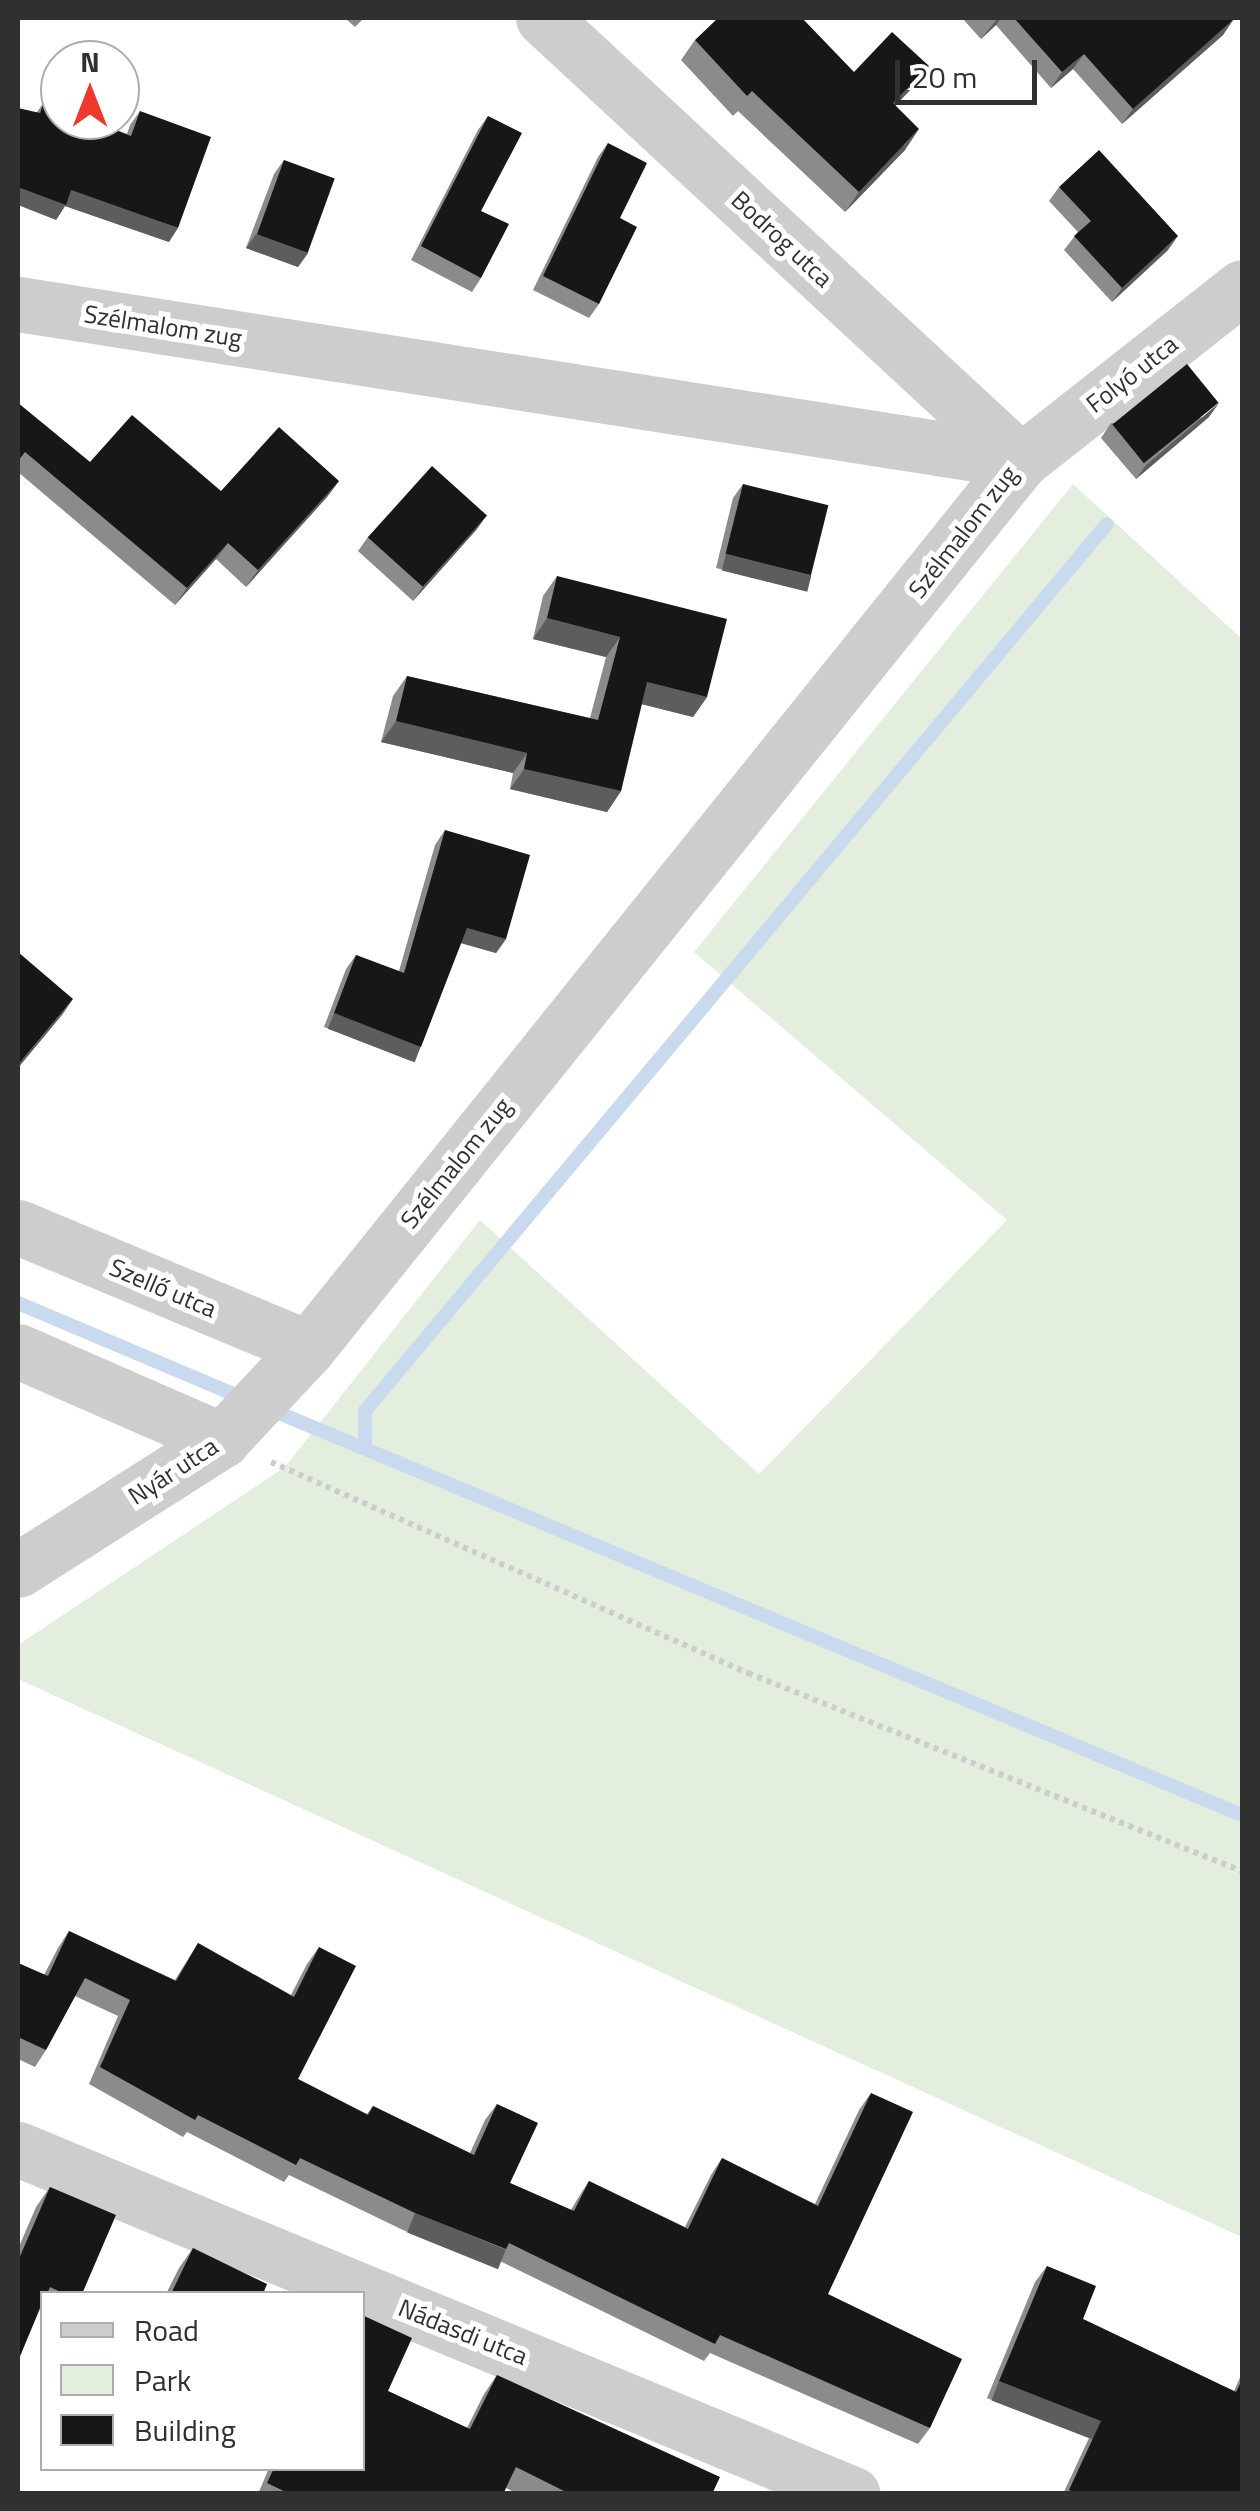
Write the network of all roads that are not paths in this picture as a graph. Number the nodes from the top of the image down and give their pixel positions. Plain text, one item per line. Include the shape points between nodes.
1 (544, 18) edge
2 (1242, 286) edge
3 (18, 304) edge
4 (1021, 461) junction
5 (18, 1227) edge
6 (18, 1351) edge
7 (263, 1396) junction
8 (18, 1570) edge
9 (18, 2148) edge
10 (363, 2291) edge
11 (365, 2292) edge
12 (853, 2494) edge

1 - 4 street, Bodrog utca
2 - 4 street, Folyó utca
3 - 4 street, Szélmalom zug
4 - 7 street, Szélmalom zug
5 - 7 street, Szellő utca
6 - 7 street
7 - 8 street, Nyár utca
9 - 10 street, Nádasdi utca
11 - 12 street, Nádasdi utca

